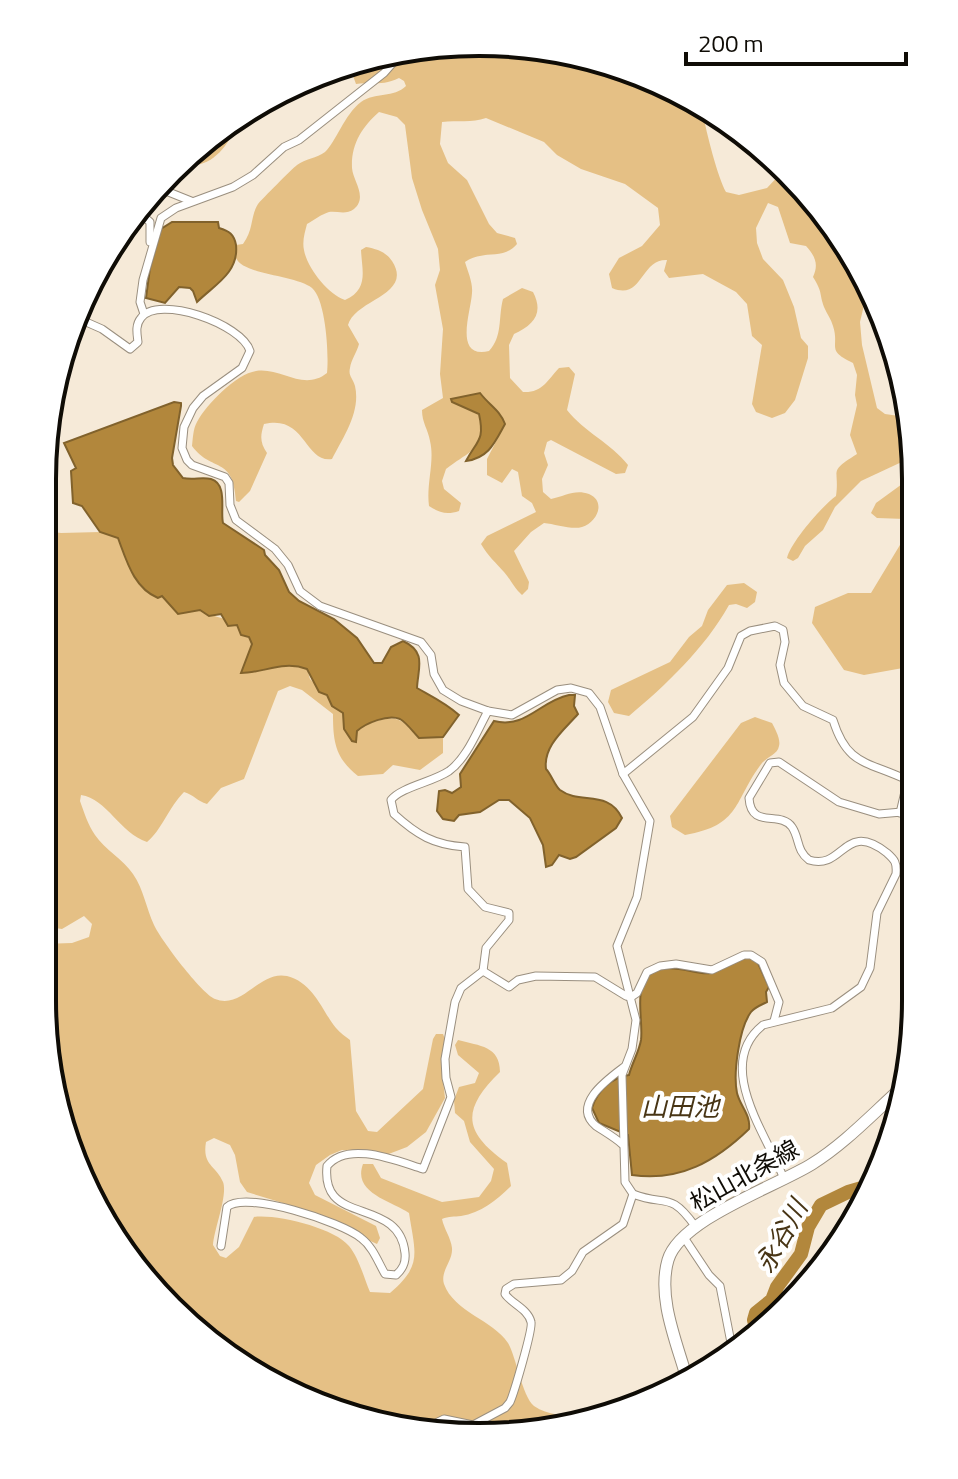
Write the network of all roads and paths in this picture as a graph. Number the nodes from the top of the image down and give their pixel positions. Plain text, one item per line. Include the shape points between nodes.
1 (391, 65) edge
2 (169, 192) edge
3 (193, 202) junction
4 (145, 218) edge
5 (151, 250) junction
6 (144, 314) junction
7 (86, 322) edge
8 (488, 711) junction
9 (623, 774) junction
10 (902, 778) edge
11 (902, 804) edge
12 (900, 813) joint
13 (483, 971) junction
14 (631, 997) junction
15 (774, 1021) junction
16 (623, 1071) junction
17 (891, 1097) edge
18 (622, 1144) junction
19 (784, 1179) junction
20 (633, 1194) junction
21 (695, 1226) junction
22 (683, 1236) junction
23 (221, 1246) dead end
24 (731, 1340) edge
25 (684, 1369) edge
26 (482, 1423) edge

1 - 3 street via 253,175
2 - 3 street
3 - 5 street via 161,218
4 - 5 street
5 - 6 street via 140,302
6 - 7 street via 137,325 138,342 130,349
6 - 8 street via 176,310 199,315 248,344 246,363 193,408 181,442 192,465 219,473 229,483 236,520 275,549 310,600 421,642 443,690
8 - 9 street via 512,715 557,690 583,690 600,707
8 - 13 street via 457,765 391,800 394,814 427,839 465,847 468,889 485,907 509,913 484,953
9 - 10 street via 693,717 728,668 741,636 775,626 785,636 780,665 784,683 803,706 833,720 839,739 857,759
9 - 14 street via 650,821 637,897 617,946
11 - 12 street
12 - 15 street via 879,814 839,802 779,762 770,763 754,787 749,798 753,812 788,824 809,860 825,861 851,842 864,840 889,855 897,867 877,913 870,968 861,987 832,1008
13 - 14 street via 509,987 536,976 595,977
13 - 23 street via 461,988 455,1002 445,1059 451,1097 423,1169 347,1154 327,1166 335,1197 398,1233 406,1257 401,1271 385,1274 368,1245 345,1229 295,1210 250,1202 227,1207
14 - 15 street via 647,972 660,966 712,970 751,955 762,962 779,1002
14 - 16 street via 635,1035
15 - 19 street via 756,1031 742,1070 753,1116
16 - 18 street
16 - 18 street via 590,1097 588,1106 596,1125
17 - 19 main road, 松山北条線 via 828,1152
18 - 20 street via 625,1182
19 - 21 main road, 松山北条線
20 - 21 street via 677,1205
20 - 26 street via 623,1224 583,1252 561,1280 506,1289 530,1318 530,1338 510,1402
21 - 22 main road, 松山北条線
22 - 24 street via 720,1286
22 - 25 main road, 松山北条線 via 669,1257 665,1291

